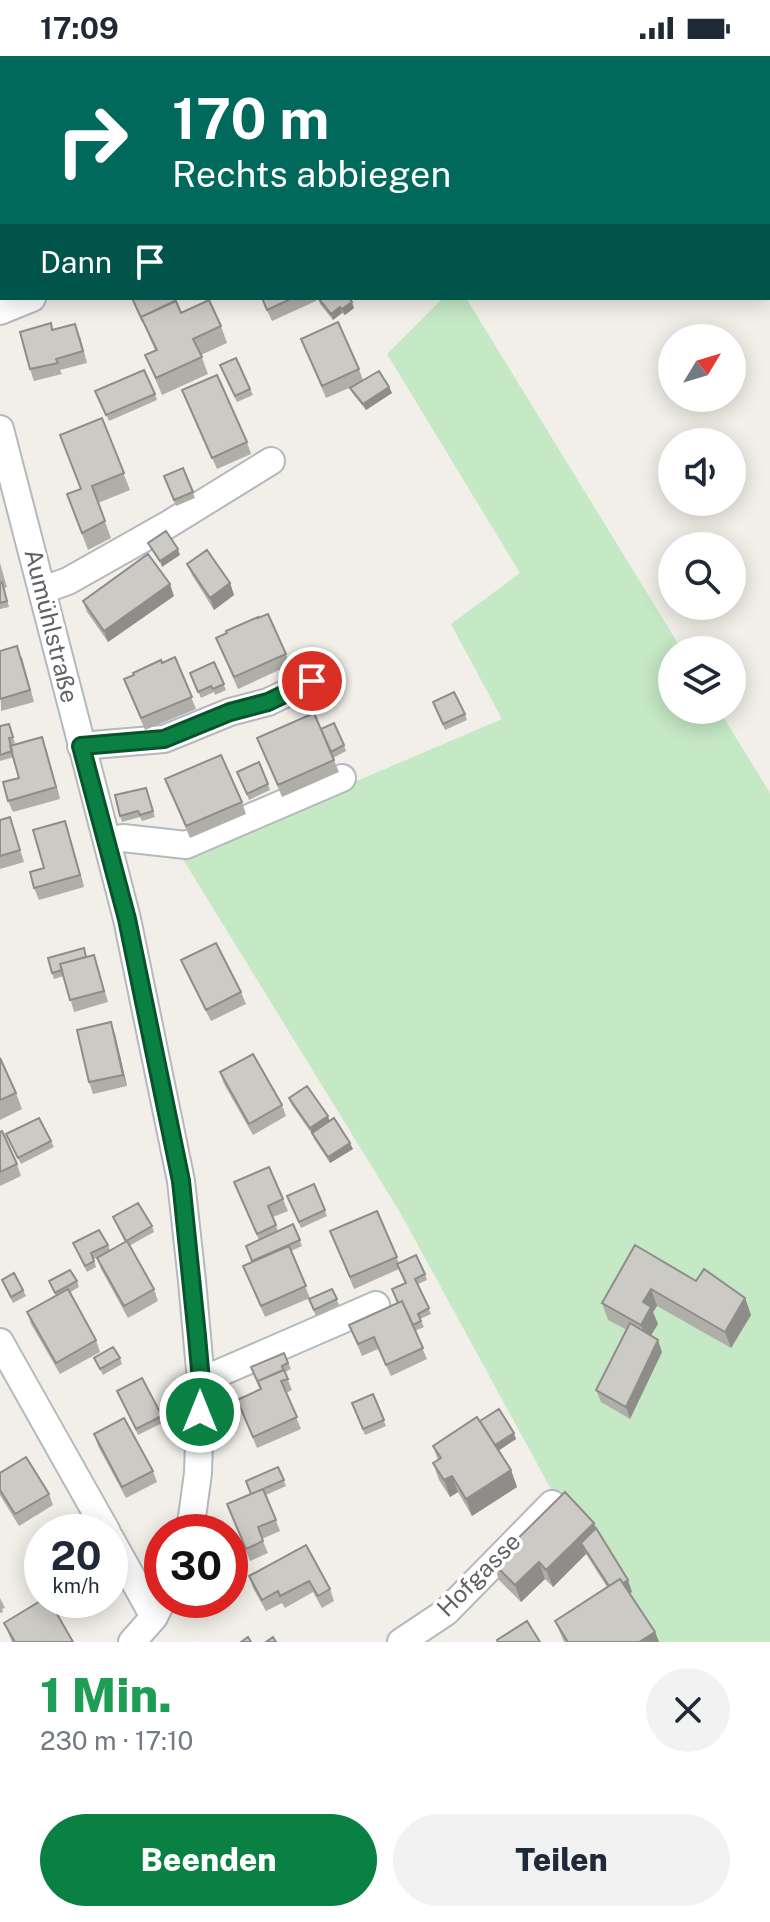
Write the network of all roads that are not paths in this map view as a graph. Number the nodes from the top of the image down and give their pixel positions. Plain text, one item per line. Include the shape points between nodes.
1 (27, 300) edge
2 (0, 311) edge
3 (0, 429) edge
4 (271, 461) dead end
5 (43, 590) junction
6 (312, 681) dead end
7 (81, 746) junction
8 (342, 778) dead end
9 (108, 841) junction
10 (376, 1305) dead end
11 (0, 1342) edge
12 (201, 1381) junction
13 (552, 1504) edge
14 (97, 1514) edge
15 (192, 1514) edge
16 (128, 1564) edge
17 (144, 1588) edge
18 (150, 1618) edge
19 (132, 1642) edge
20 (401, 1642) edge

1 - 2 street
3 - 5 street, Aumühlstraße
4 - 5 street via 156,532
5 - 7 street, Aumühlstraße
6 - 7 street via 164,739
7 - 9 street, Aumühlstraße
8 - 9 street via 186,845
9 - 12 street, Aumühlstraße via 181,1181
10 - 12 street
11 - 14 street
12 - 15 street, Aumühlstraße
13 - 20 street, Hofgasse via 446,1612
16 - 17 street
18 - 19 street

